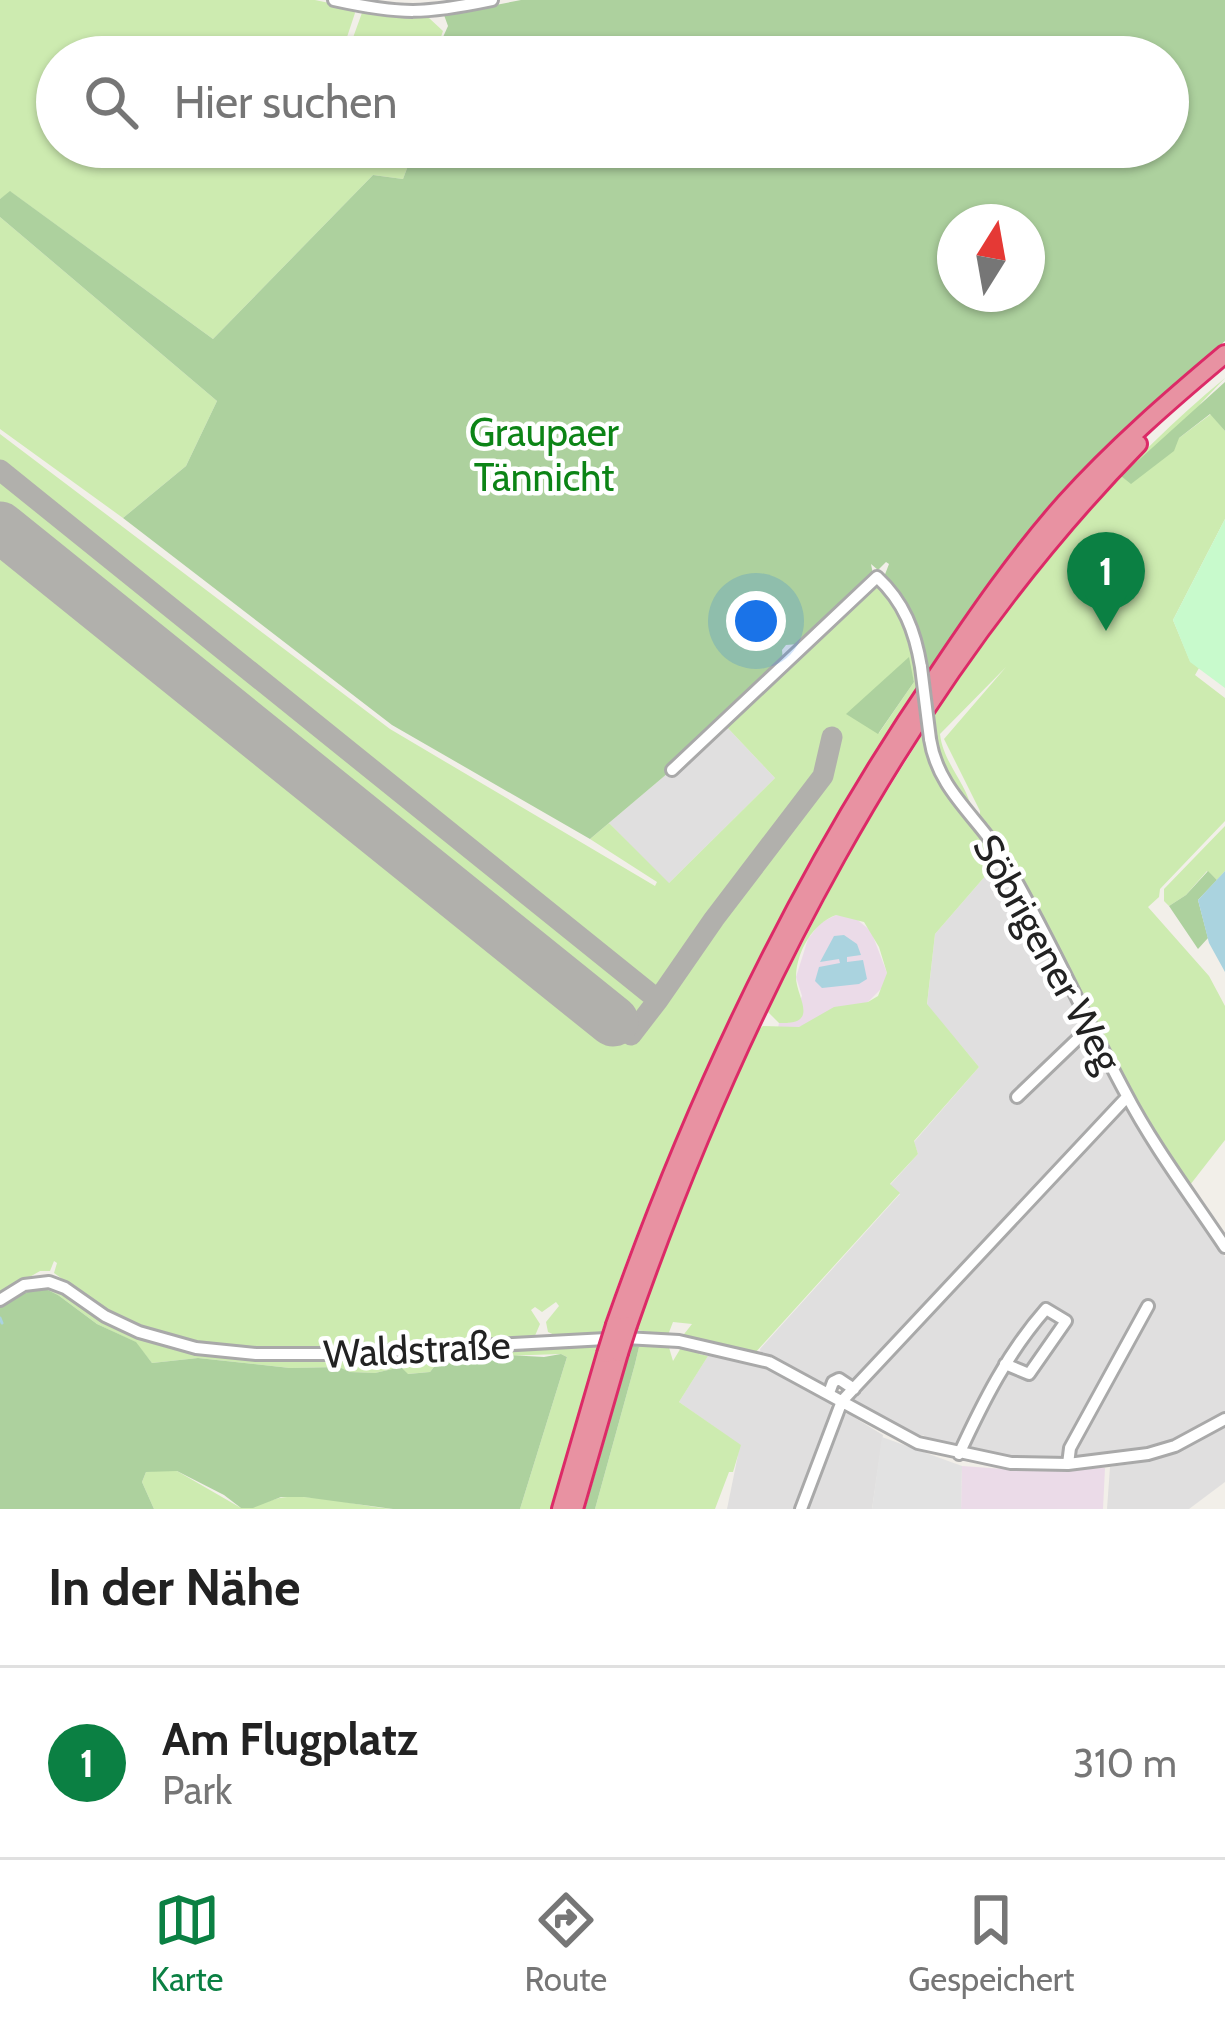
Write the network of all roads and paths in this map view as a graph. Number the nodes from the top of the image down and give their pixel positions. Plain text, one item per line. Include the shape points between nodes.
1 (334, 0) edge
2 (421, 0) edge
3 (492, 0) edge
4 (427, 13) junction
5 (1225, 354) edge
6 (1225, 368) edge
7 (672, 770) dead end
8 (1091, 1026) junction
9 (1127, 1096) junction
10 (1017, 1097) dead end
11 (1225, 1247) edge
12 (0, 1300) edge
13 (1148, 1306) dead end
14 (622, 1325) junction
15 (612, 1354) junction
16 (1005, 1364) junction
17 (854, 1389) junction
18 (829, 1393) junction
19 (842, 1401) junction
20 (1225, 1419) edge
21 (959, 1454) junction
22 (1068, 1464) junction
23 (561, 1509) edge
24 (574, 1509) edge
25 (801, 1509) edge

1 - 4 street
2 - 4 street
3 - 4 street
5 - 14 highway via 1064,506 905,721 742,1014 679,1155
6 - 14 highway via 1071,515 916,728 753,1018
7 - 8 street, Söbrigener Weg, bridge via 877,577 913,629 945,782 1003,856
8 - 9 street, Söbrigener Weg
8 - 10 street
9 - 11 street, Söbrigener Weg
9 - 17 street
12 - 18 street, Waldstraße via 49,1282 139,1332 256,1354 679,1341 754,1357
13 - 22 street
14 - 15 highway, bridge
15 - 23 highway
15 - 24 highway
16 - 16 street via 1046,1309 1066,1321 1029,1374
16 - 21 street
17 - 18 street via 839,1379
17 - 19 street
18 - 19 street, Waldstraße
19 - 21 street, Waldstraße via 907,1438
19 - 25 street
20 - 22 street, Waldstraße via 1163,1450
21 - 22 street, Waldstraße

